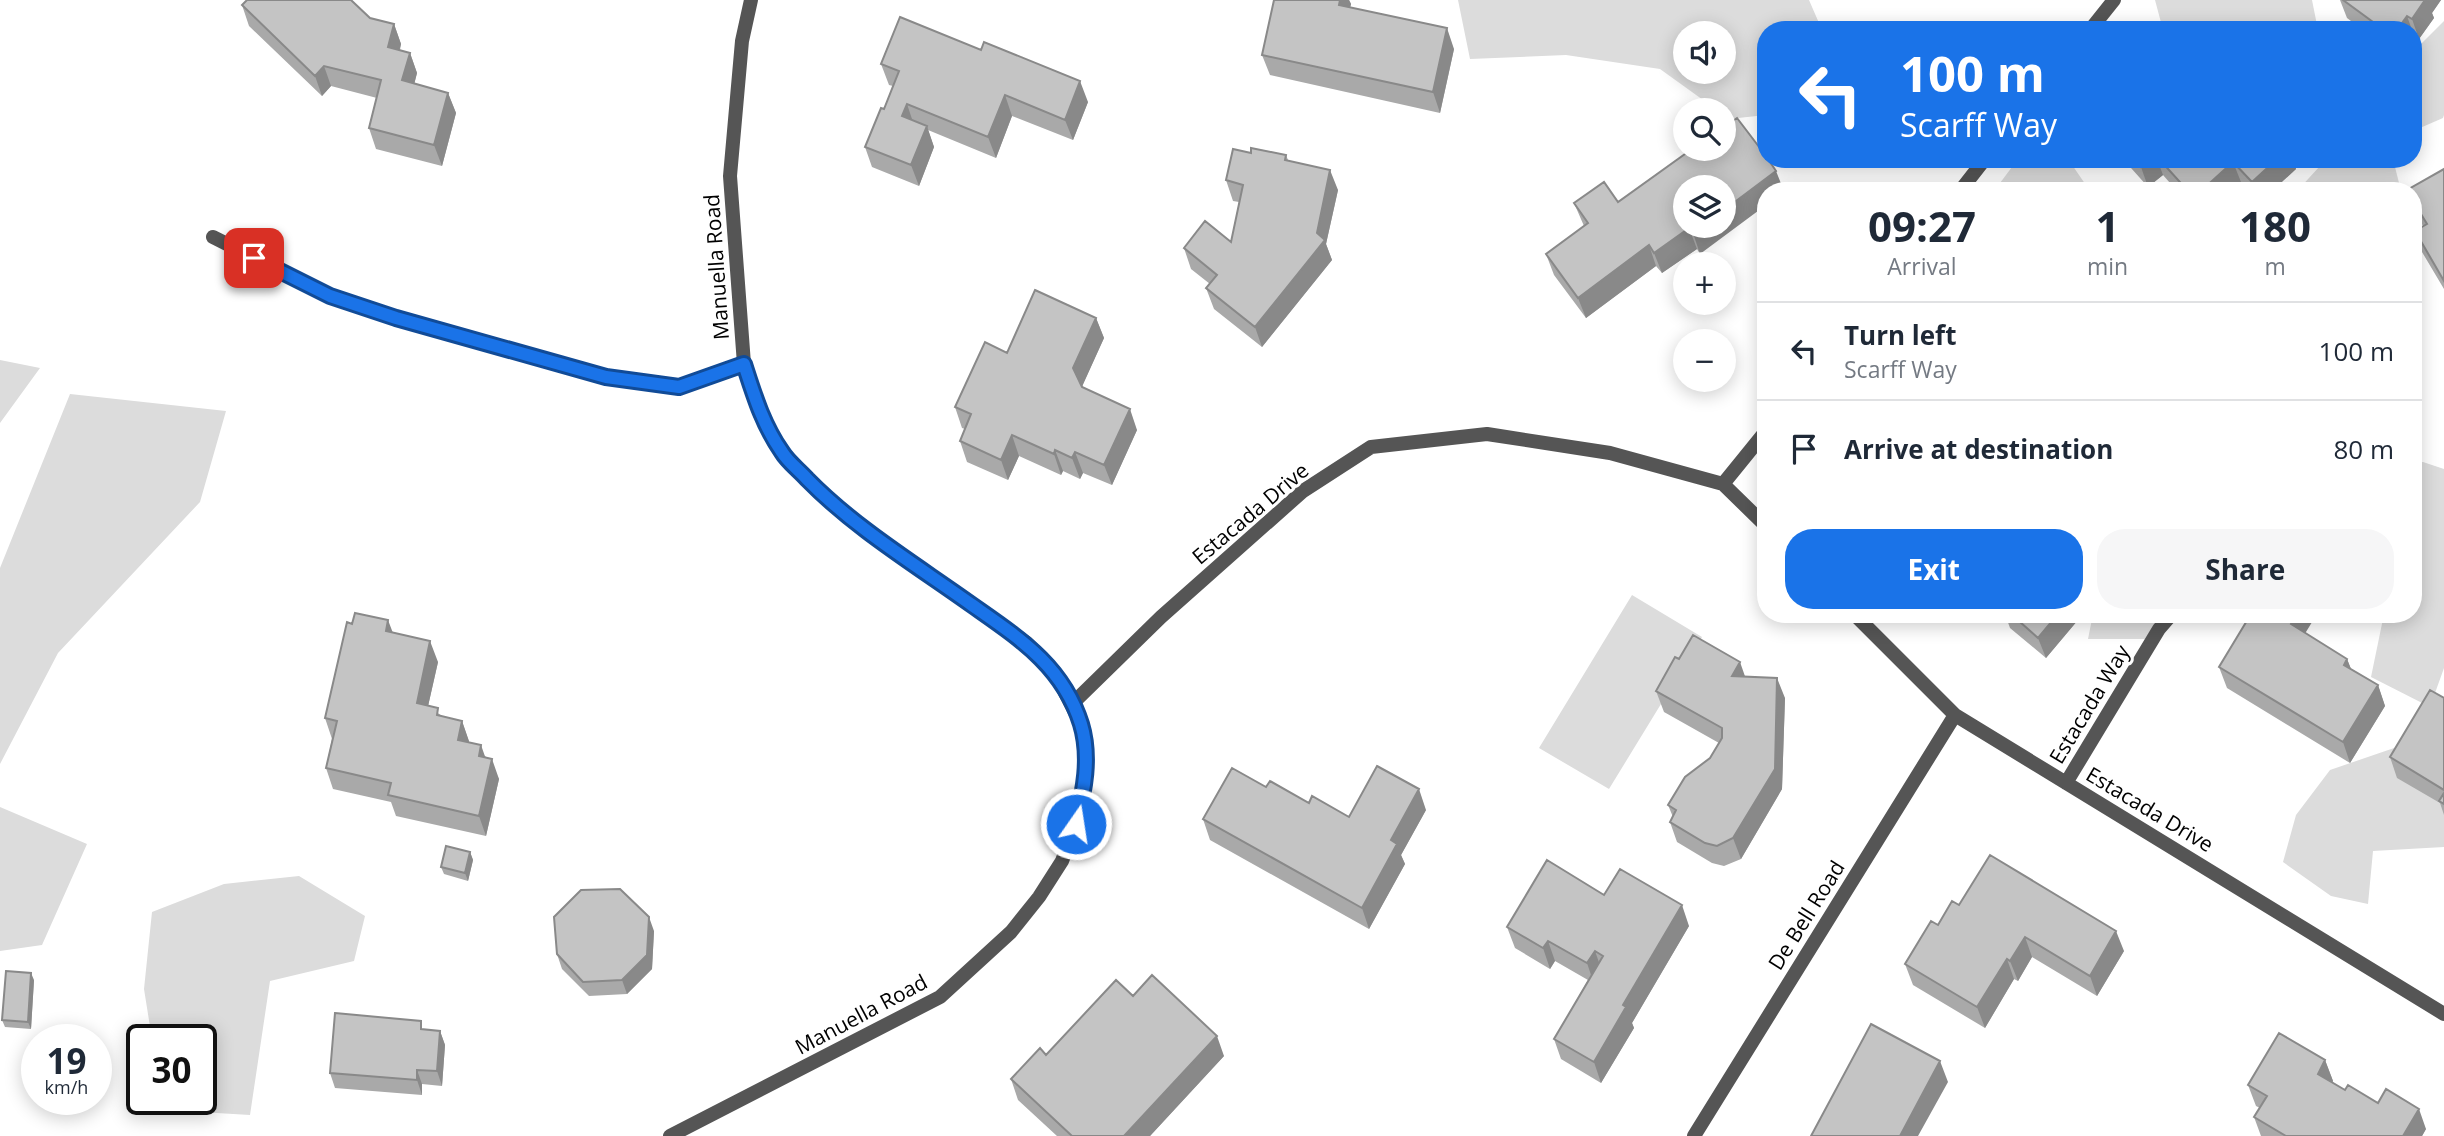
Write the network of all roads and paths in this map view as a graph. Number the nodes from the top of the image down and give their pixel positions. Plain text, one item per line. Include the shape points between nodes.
1 (751, 0) edge
2 (2114, 0) edge
3 (2097, 21) edge
4 (1978, 168) edge
5 (1967, 182) edge
6 (213, 237) dead end
7 (744, 364) junction
8 (1757, 442) edge
9 (1723, 484) junction
10 (1757, 517) edge
11 (1863, 623) edge
12 (2164, 623) edge
13 (1072, 704) junction
14 (1955, 715) junction
15 (2066, 783) junction
16 (2444, 1014) edge
17 (670, 1136) edge
18 (1694, 1136) edge

1 - 7 street, Manuella Road via 741,41 730,176
2 - 3 street
4 - 5 street
6 - 7 street via 330,296 606,377 679,387
7 - 13 street, Manuella Road via 760,414 782,453 816,488 883,542 1027,643 1054,671
8 - 9 street
9 - 10 street, Estacada Drive
9 - 13 street, Estacada Drive via 1610,453 1487,434 1371,447 1303,491 1161,617
11 - 14 street, Estacada Drive
12 - 15 street, Estacada Way
13 - 17 street, Manuella Road via 1086,752 1076,824 1062,861 1011,932 940,998
14 - 15 street, Estacada Drive
14 - 18 street, De Bell Road
15 - 16 street, Estacada Drive

